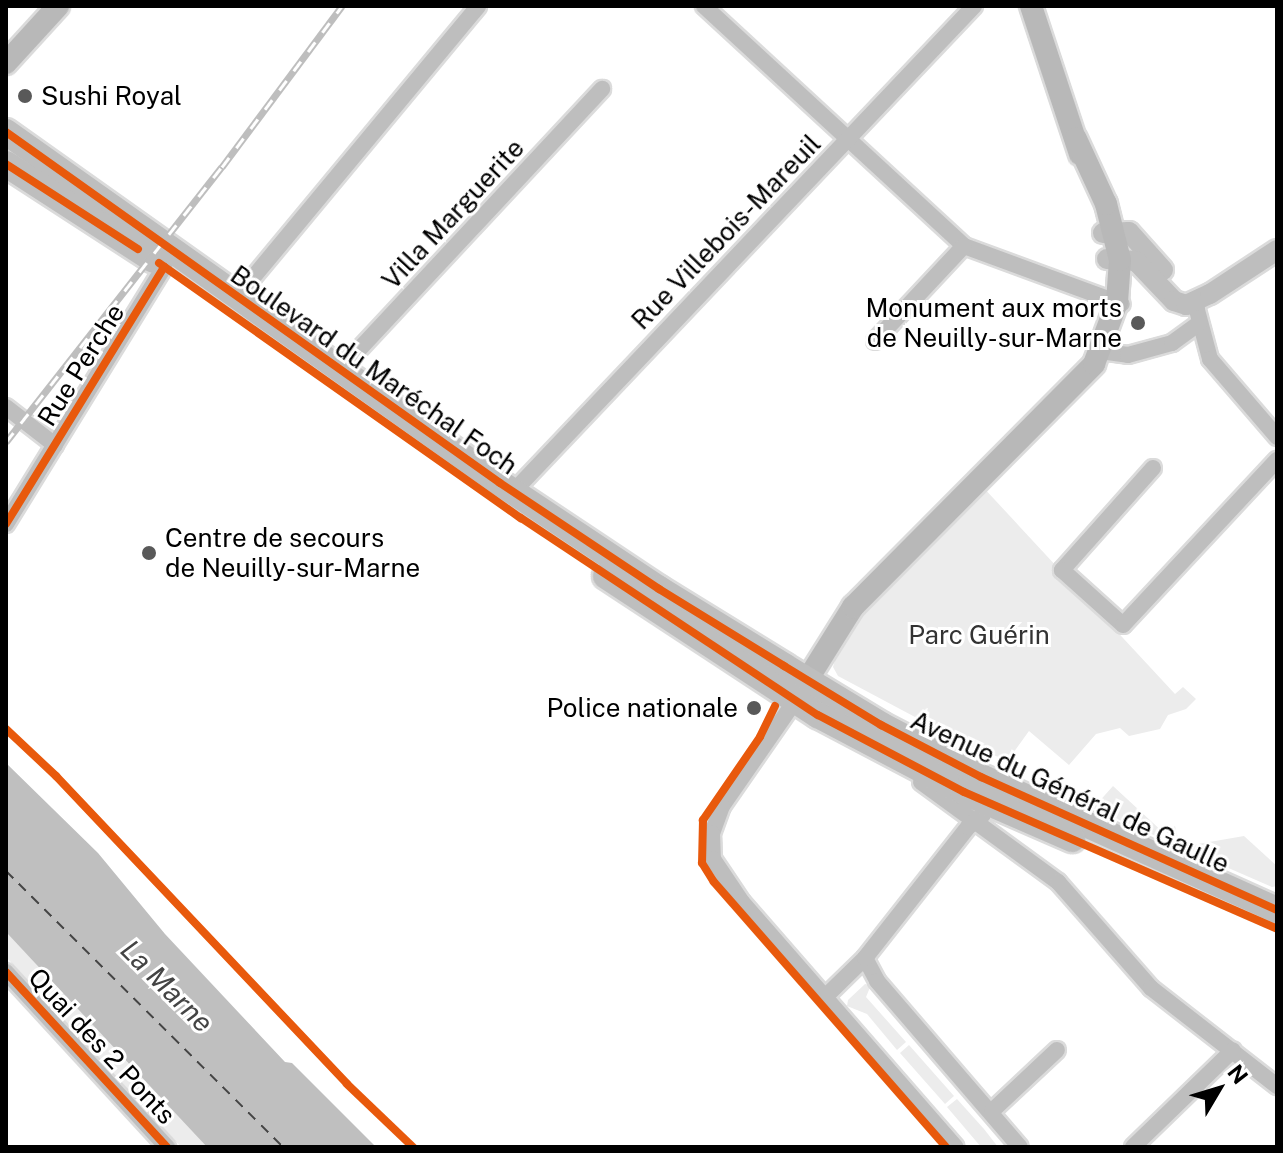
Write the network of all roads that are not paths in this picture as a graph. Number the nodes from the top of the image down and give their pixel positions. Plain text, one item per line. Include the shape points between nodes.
1 (58, 6) edge
2 (478, 6) edge
3 (704, 6) edge
4 (974, 6) edge
5 (1031, 6) edge
6 (6, 63) edge
7 (602, 89) dead end
8 (6, 132) edge
9 (848, 139) junction
10 (6, 149) edge
11 (6, 164) edge
12 (79, 185) junction
13 (1109, 231) junction
14 (964, 246) junction
15 (1277, 250) edge
16 (1114, 260) junction
17 (164, 267) junction
18 (236, 298) junction
19 (1115, 301) junction
20 (1196, 313) junction
21 (875, 341) dead end
22 (1100, 351) junction
23 (339, 371) junction
24 (6, 407) edge
25 (1277, 437) edge
26 (55, 445) junction
27 (1277, 460) edge
28 (1153, 468) dead end
29 (513, 492) junction
30 (6, 524) edge
31 (804, 686) junction
32 (991, 804) junction
33 (1272, 904) edge
34 (1277, 929) edge
35 (865, 958) junction
36 (6, 972) edge
37 (825, 997) junction
38 (1057, 1050) dead end
39 (1233, 1050) junction
40 (1277, 1086) edge
41 (992, 1111) junction
42 (167, 1147) edge
43 (956, 1147) edge
44 (1020, 1147) edge
45 (1133, 1147) edge

1 - 6 main road
2 - 18 street
3 - 9 street
4 - 9 street, Rue Villebois-Mareuil
5 - 13 main road
7 - 23 street, Villa Marguerite
8 - 12 main road, Boulevard du Maréchal Foch
9 - 14 street
9 - 29 street, Rue Villebois-Mareuil
10 - 12 main road via 34,168
11 - 17 main road, Boulevard du Maréchal Foch
12 - 18 main road, Boulevard du Maréchal Foch
13 - 16 main road
13 - 20 street via 1129,232
14 - 19 street
14 - 21 street
15 - 20 street
16 - 19 main road
16 - 20 street via 1144,266 1178,304
17 - 26 street, Rue Perche
17 - 31 main road, Boulevard du Maréchal Foch via 696,636
18 - 23 main road, Boulevard du Maréchal Foch
19 - 22 main road
20 - 22 street via 1172,343 1128,355
20 - 25 street via 1210,359
22 - 31 main road via 1083,378 853,607
23 - 29 main road, Boulevard du Maréchal Foch
24 - 26 street
26 - 30 street, Rue Perche
27 - 28 street via 1123,625 1062,570
29 - 31 main road, Boulevard du Maréchal Foch
31 - 32 main road, Avenue du Général de Gaulle via 892,731
31 - 32 main road, Avenue du Général de Gaulle via 890,754
31 - 37 street via 722,806 712,833 713,859 733,892
32 - 33 main road, Avenue du Général de Gaulle
32 - 34 main road, Avenue du Général de Gaulle
32 - 35 street
32 - 39 street via 1151,988
35 - 37 street
35 - 41 street via 877,981
36 - 42 street, Quai des 2 Ponts
37 - 43 street
38 - 41 street
39 - 40 street
39 - 45 street
41 - 44 street

